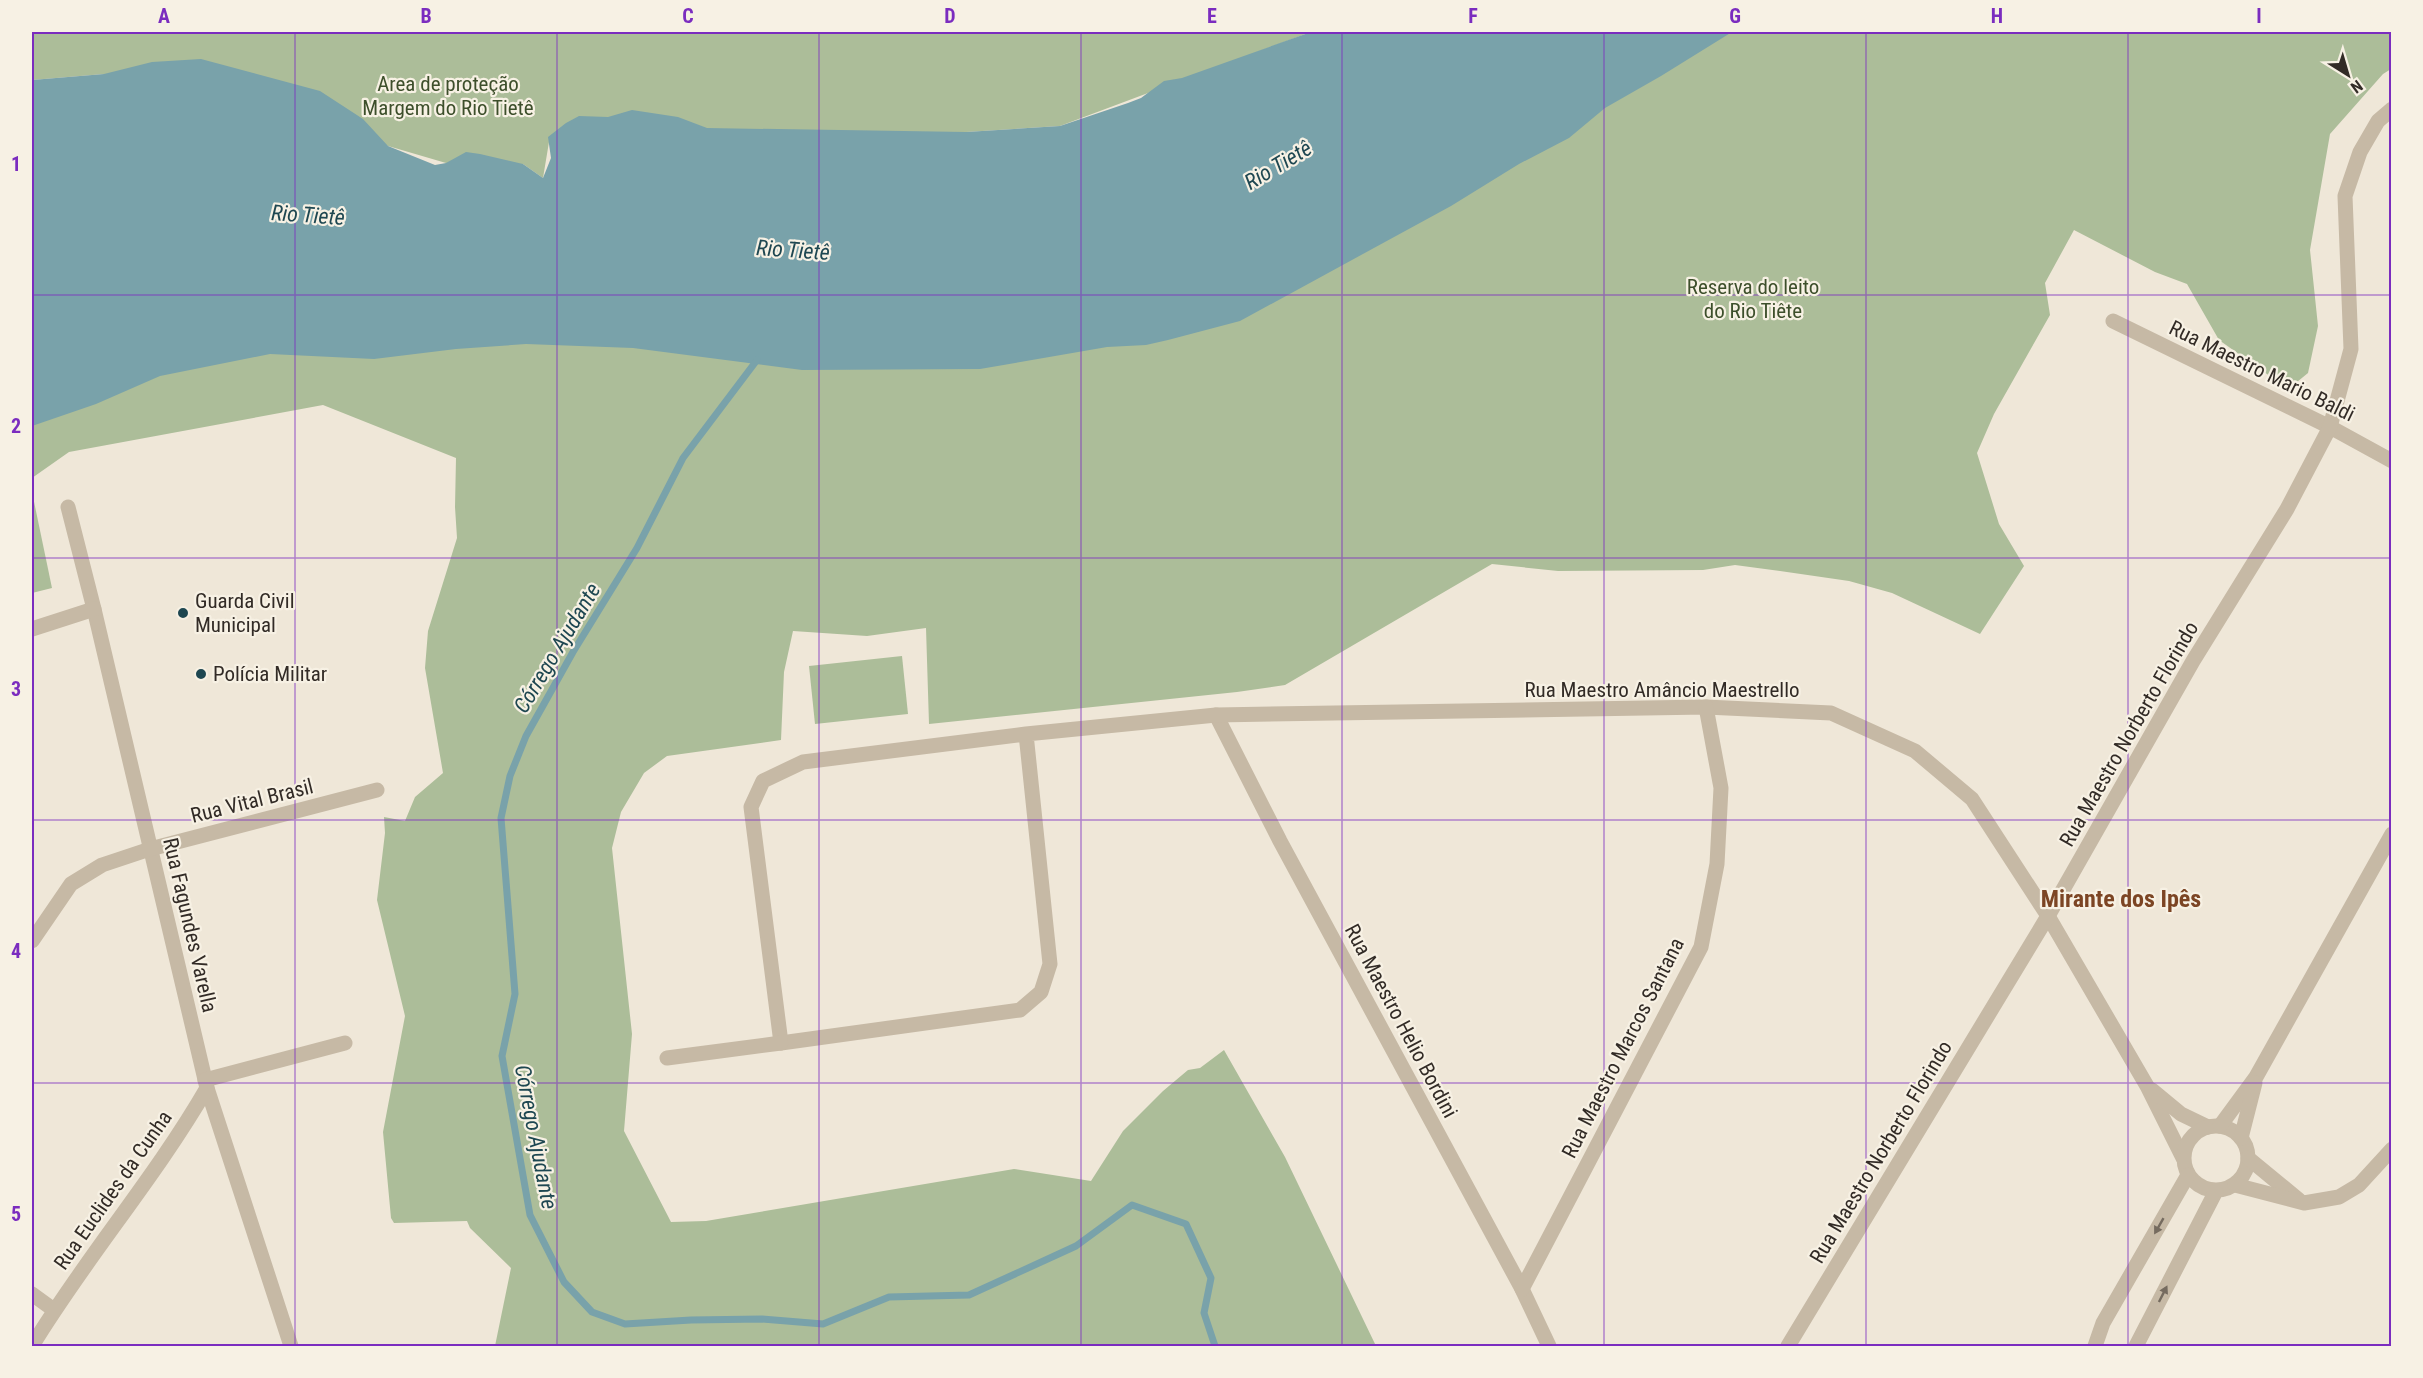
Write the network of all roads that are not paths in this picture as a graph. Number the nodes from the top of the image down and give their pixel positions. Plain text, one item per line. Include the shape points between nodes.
1 (2391, 109) edge
2 (2113, 321) dead end
3 (2330, 427) junction
4 (2391, 461) edge
5 (68, 507) dead end
6 (94, 609) junction
7 (32, 629) edge
8 (1706, 707) junction
9 (1216, 715) junction
10 (1026, 734) junction
11 (377, 790) dead end
12 (2391, 834) edge
13 (150, 849) junction
14 (2048, 916) junction
15 (32, 941) edge
16 (345, 1043) dead end
17 (781, 1043) junction
18 (667, 1058) dead end
19 (2256, 1077) junction
20 (206, 1084) junction
21 (2147, 1086) junction
22 (2214, 1126) junction
23 (2241, 1138) junction
24 (2391, 1149) edge
25 (2183, 1158) junction
26 (2248, 1158) junction
27 (2188, 1175) junction
28 (2235, 1185) junction
29 (2216, 1191) junction
30 (2304, 1203) junction
31 (1522, 1289) junction
32 (32, 1294) edge
33 (54, 1310) junction
34 (32, 1346) edge
35 (291, 1347) edge
36 (1549, 1347) edge
37 (1788, 1347) edge
38 (2095, 1347) edge
39 (2136, 1347) edge

1 - 3 street, Rua Maestro Norberto Florindo via 2360,152 2345,196 2351,350
2 - 3 street, Rua Maestro Mario Baldi
3 - 4 street, Rua Maestro Mario Baldi
3 - 14 street, Rua Maestro Norberto Florindo via 2287,509 2193,661
5 - 6 street, Rua Fagundes Varella
6 - 7 street
6 - 13 street, Rua Fagundes Varella
8 - 9 street, Rua Maestro Amâncio Maestrello
8 - 14 street, Rua Maestro Amâncio Maestrello via 1831,713 1916,750 1972,799
8 - 31 street, Rua Maestro Marcos Santana via 1721,788 1717,864 1701,946
9 - 10 street, Rua Maestro Amâncio Maestrello
9 - 31 street, Rua Maestro Helio Bordini
10 - 17 street via 1050,964 1041,992 1020,1010
10 - 17 street, Rua Maestro Amâncio Maestrello via 803,762 763,781 751,807
11 - 13 street, Rua Vital Brasil
12 - 19 street
13 - 15 street, Rua Vital Brasil via 102,865 71,884
13 - 20 street, Rua Fagundes Varella
14 - 21 street, Rua Maestro Amâncio Maestrello
14 - 37 street, Rua Maestro Norberto Florindo
16 - 20 street
17 - 18 street
19 - 22 street
19 - 23 street
20 - 33 street, Rua Euclides da Cunha via 180,1135
20 - 35 street, Rua Fagundes Varella
21 - 22 street, Rua Maestro Amâncio Maestrello via 2181,1114
21 - 25 street, Rua Maestro Amâncio Maestrello
22 - 23 street via 2232,1130
22 - 25 street via 2190,1138
23 - 26 street
24 - 30 street via 2359,1185 2339,1197
25 - 27 street
26 - 28 street via 2247,1168
26 - 30 street
27 - 29 street via 2195,1184
27 -> 38 street via 2103,1323
28 - 29 street
28 - 30 street
39 -> 29 street
31 - 36 street, Rua Maestro Helio Bordini
32 - 33 street
33 - 34 street, Rua Euclides da Cunha

